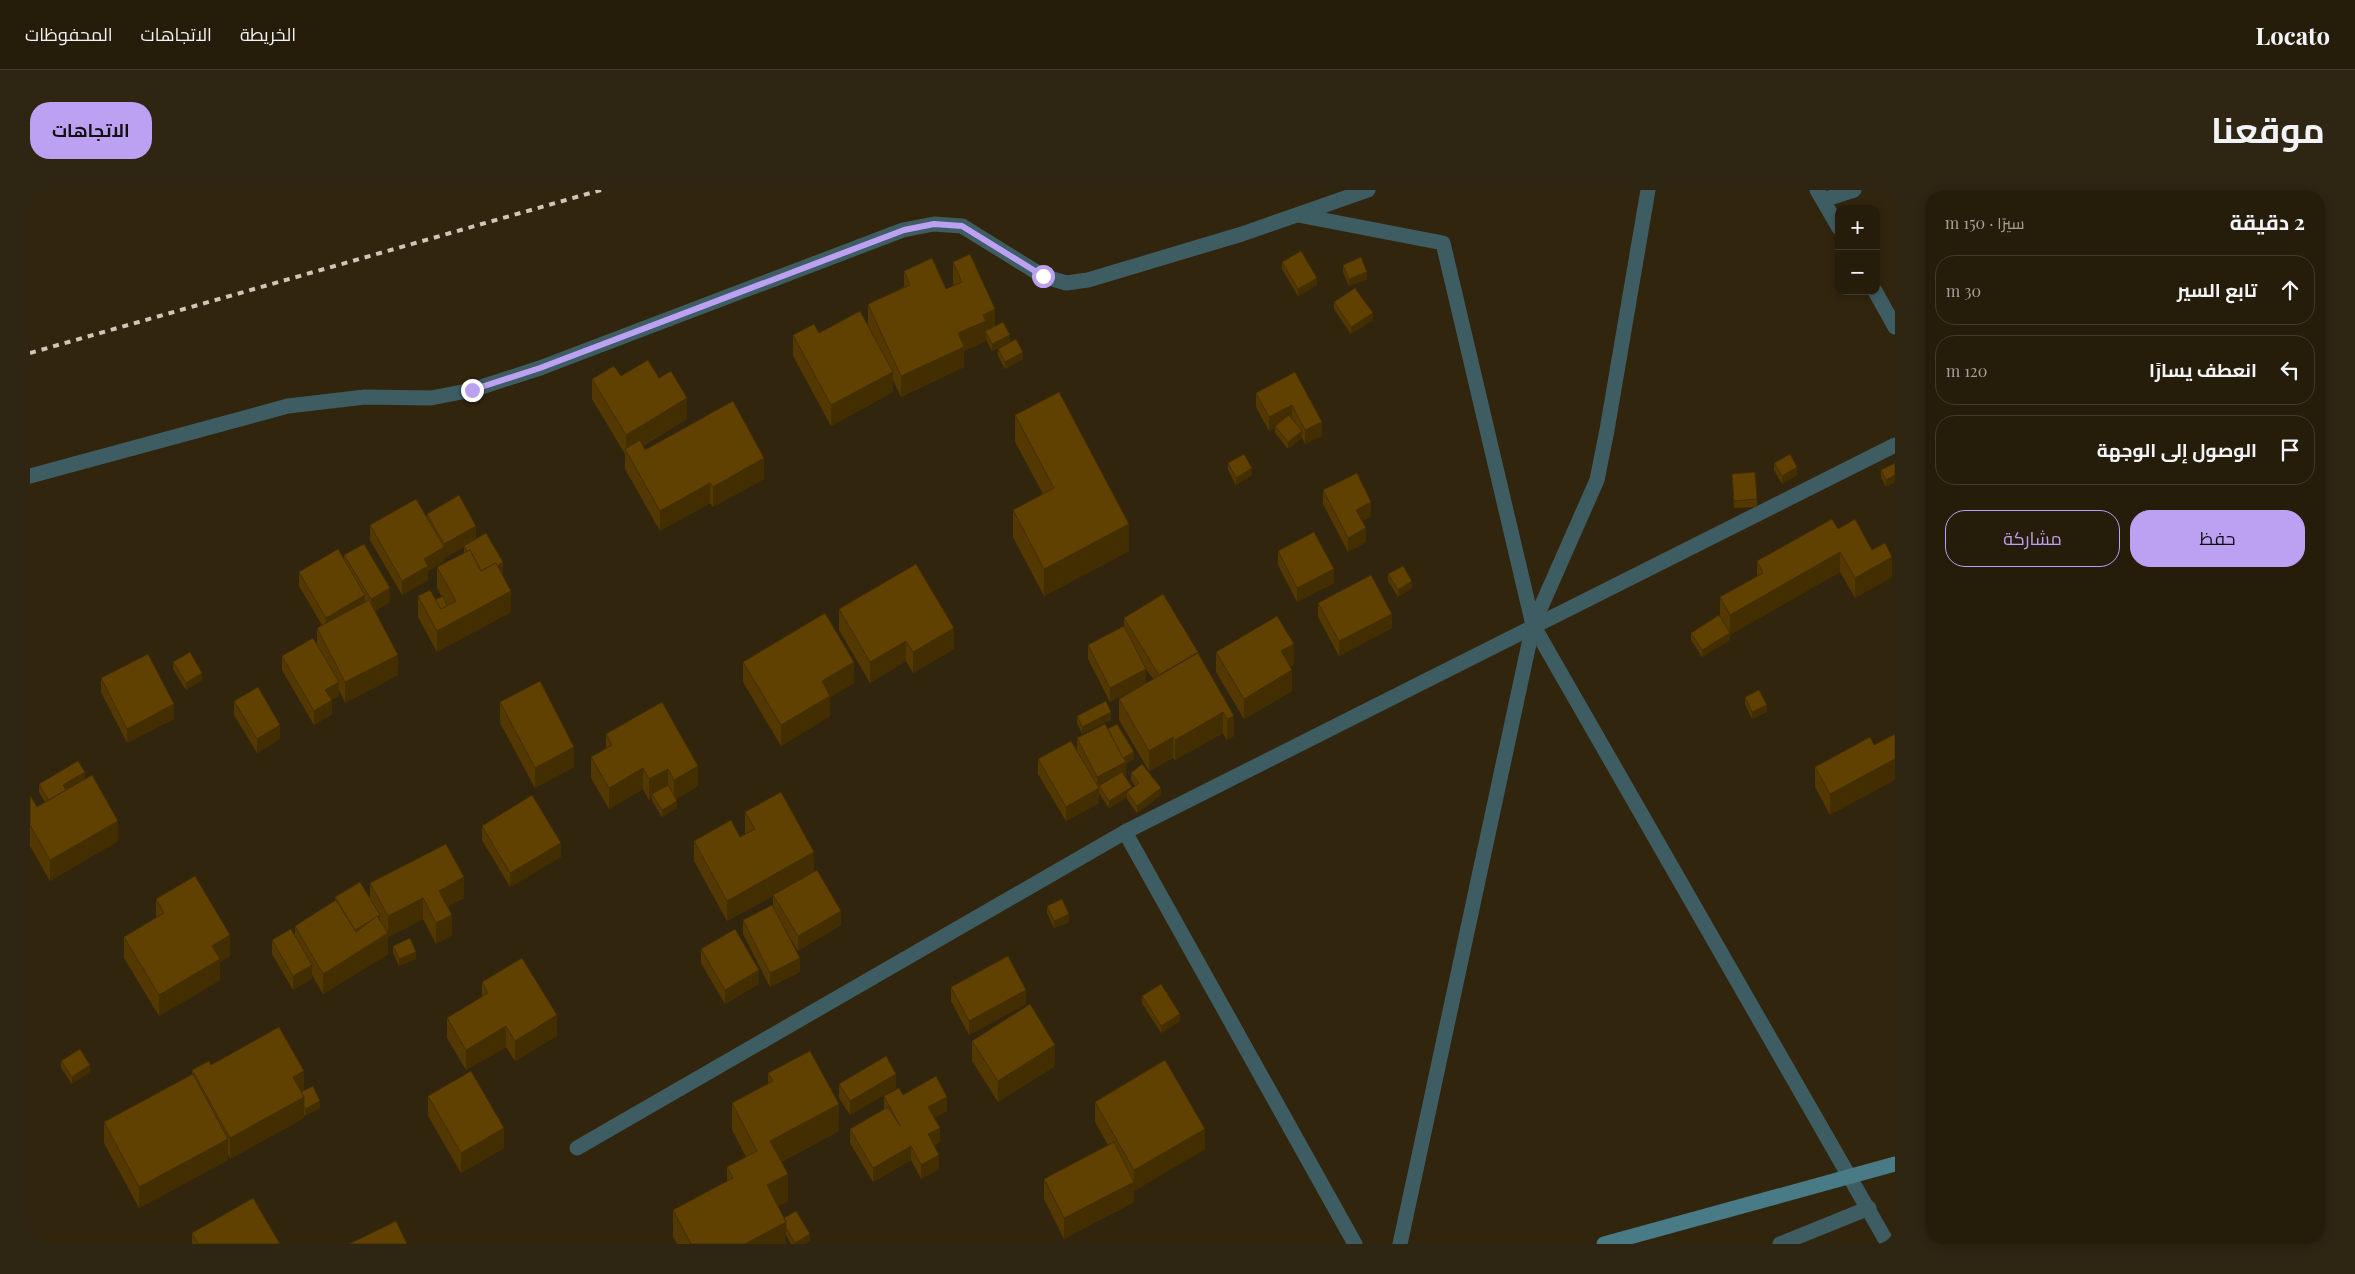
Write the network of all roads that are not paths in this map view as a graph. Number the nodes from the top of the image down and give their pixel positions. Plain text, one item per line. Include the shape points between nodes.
1 (1368, 190) edge
2 (1648, 190) edge
3 (1854, 190) edge
4 (1820, 195) edge
5 (1297, 214) junction
6 (1835, 221) edge
7 (1877, 295) edge
8 (1895, 326) edge
9 (1895, 444) edge
10 (30, 476) edge
11 (1533, 625) junction
12 (1125, 832) junction
13 (577, 1148) dead end
14 (1895, 1164) edge
15 (1850, 1176) junction
16 (1869, 1208) junction
17 (1355, 1244) edge
18 (1400, 1244) edge
19 (1604, 1244) edge
20 (1780, 1244) edge
21 (1888, 1244) edge

1 - 5 street
2 - 11 street via 1596,480
3 - 4 street
4 - 6 street
5 - 10 street via 1242,234 1088,280 1066,283 1043,276 962,226 934,224 911,228 540,368 472,390 431,398 366,397 288,406
5 - 11 street via 1443,243
7 - 8 street
9 - 11 street
11 - 12 street
11 - 15 street
11 - 18 street
12 - 13 street
12 - 17 street
14 - 15 street
15 - 16 street
15 - 19 street
16 - 20 street
16 - 21 street

